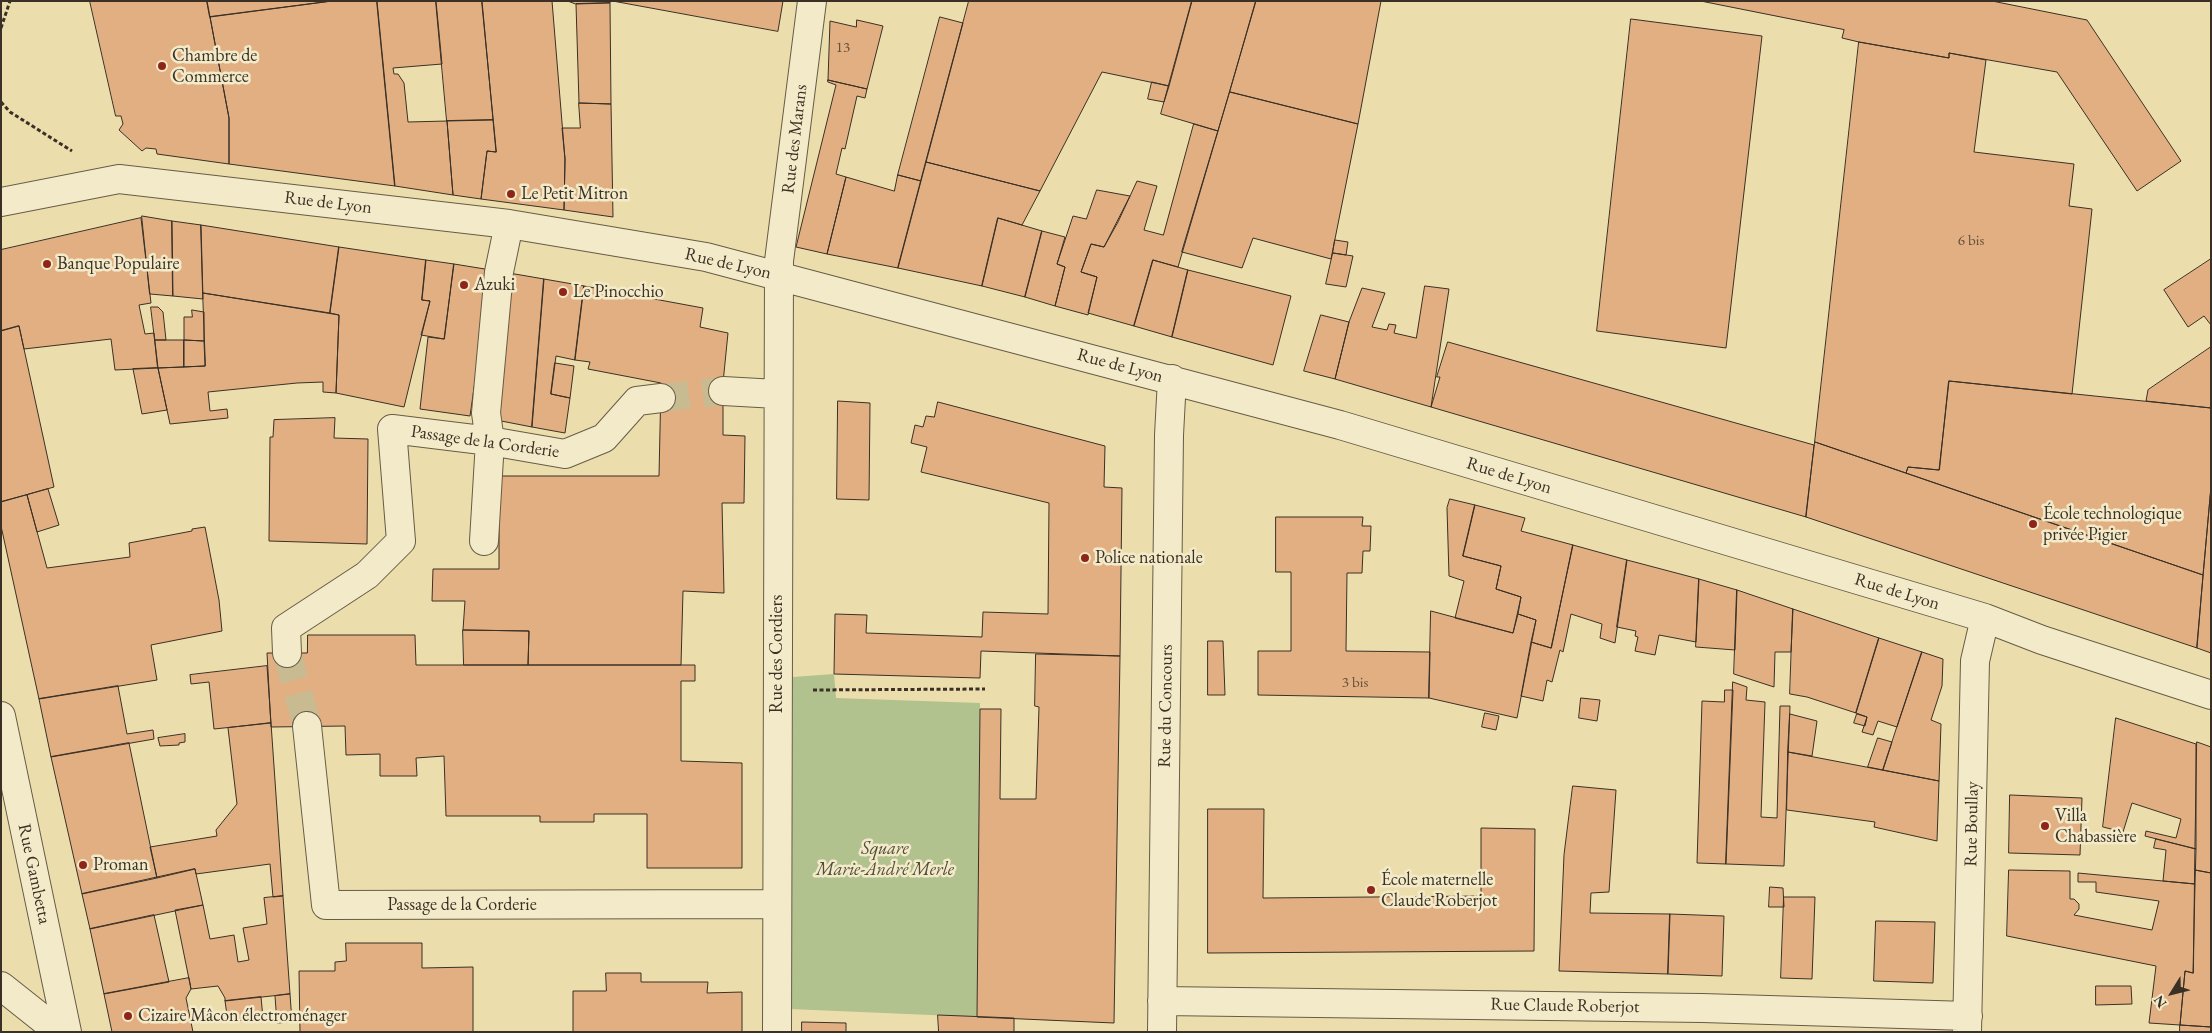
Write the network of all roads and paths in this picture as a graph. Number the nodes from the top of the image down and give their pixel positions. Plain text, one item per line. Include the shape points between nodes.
1 (10, 1) edge
2 (812, 1) edge
3 (1, 28) edge
4 (1, 102) edge
5 (83, 186) junction
6 (1, 202) edge
7 (510, 224) junction
8 (779, 276) junction
9 (1172, 380) junction
10 (723, 391) tunnel mouth
11 (778, 394) junction
12 (661, 398) tunnel mouth
13 (490, 441) junction
14 (484, 541) dead end
15 (1985, 618) junction
16 (287, 653) tunnel mouth
17 (985, 689) dead end
18 (777, 691) junction
19 (2211, 695) edge
20 (1, 716) edge
21 (307, 726) tunnel mouth
22 (777, 904) junction
23 (1, 986) edge
24 (1162, 1001) junction
25 (1967, 1024) edge
26 (59, 1032) edge
27 (67, 1032) edge
28 (777, 1032) edge
29 (1162, 1032) edge

1 - 3 path
2 - 8 street, Rue des Marans
4 - 5 path via 10,112 82,158
5 - 6 street, Rue de Lyon
5 - 7 street, Rue de Lyon via 119,179
7 - 8 street, Rue de Lyon via 706,257
7 - 13 street via 499,272 486,414
8 - 9 street, Rue de Lyon
8 - 11 street, Rue des Cordiers
9 - 15 street, Rue de Lyon via 1340,425
9 - 24 street, Rue du Concours
10 - 11 street
11 - 18 street, Rue des Cordiers
12 - 13 street, Passage de la Corderie via 637,401 604,438 565,454
13 - 14 street
13 - 16 street, Passage de la Corderie via 392,429 401,541 367,575 286,628
15 - 19 street, Rue de Lyon
15 - 25 street, Rue Boullay via 1975,661
17 - 18 path
18 - 22 street, Rue des Cordiers
20 - 27 street, Rue Gambetta
21 - 22 street, Passage de la Corderie via 326,905
22 - 28 street, Rue des Cordiers
23 - 26 street
24 - 25 street, Rue Claude Roberjot via 1692,1008
24 - 29 street, Rue du Concours

